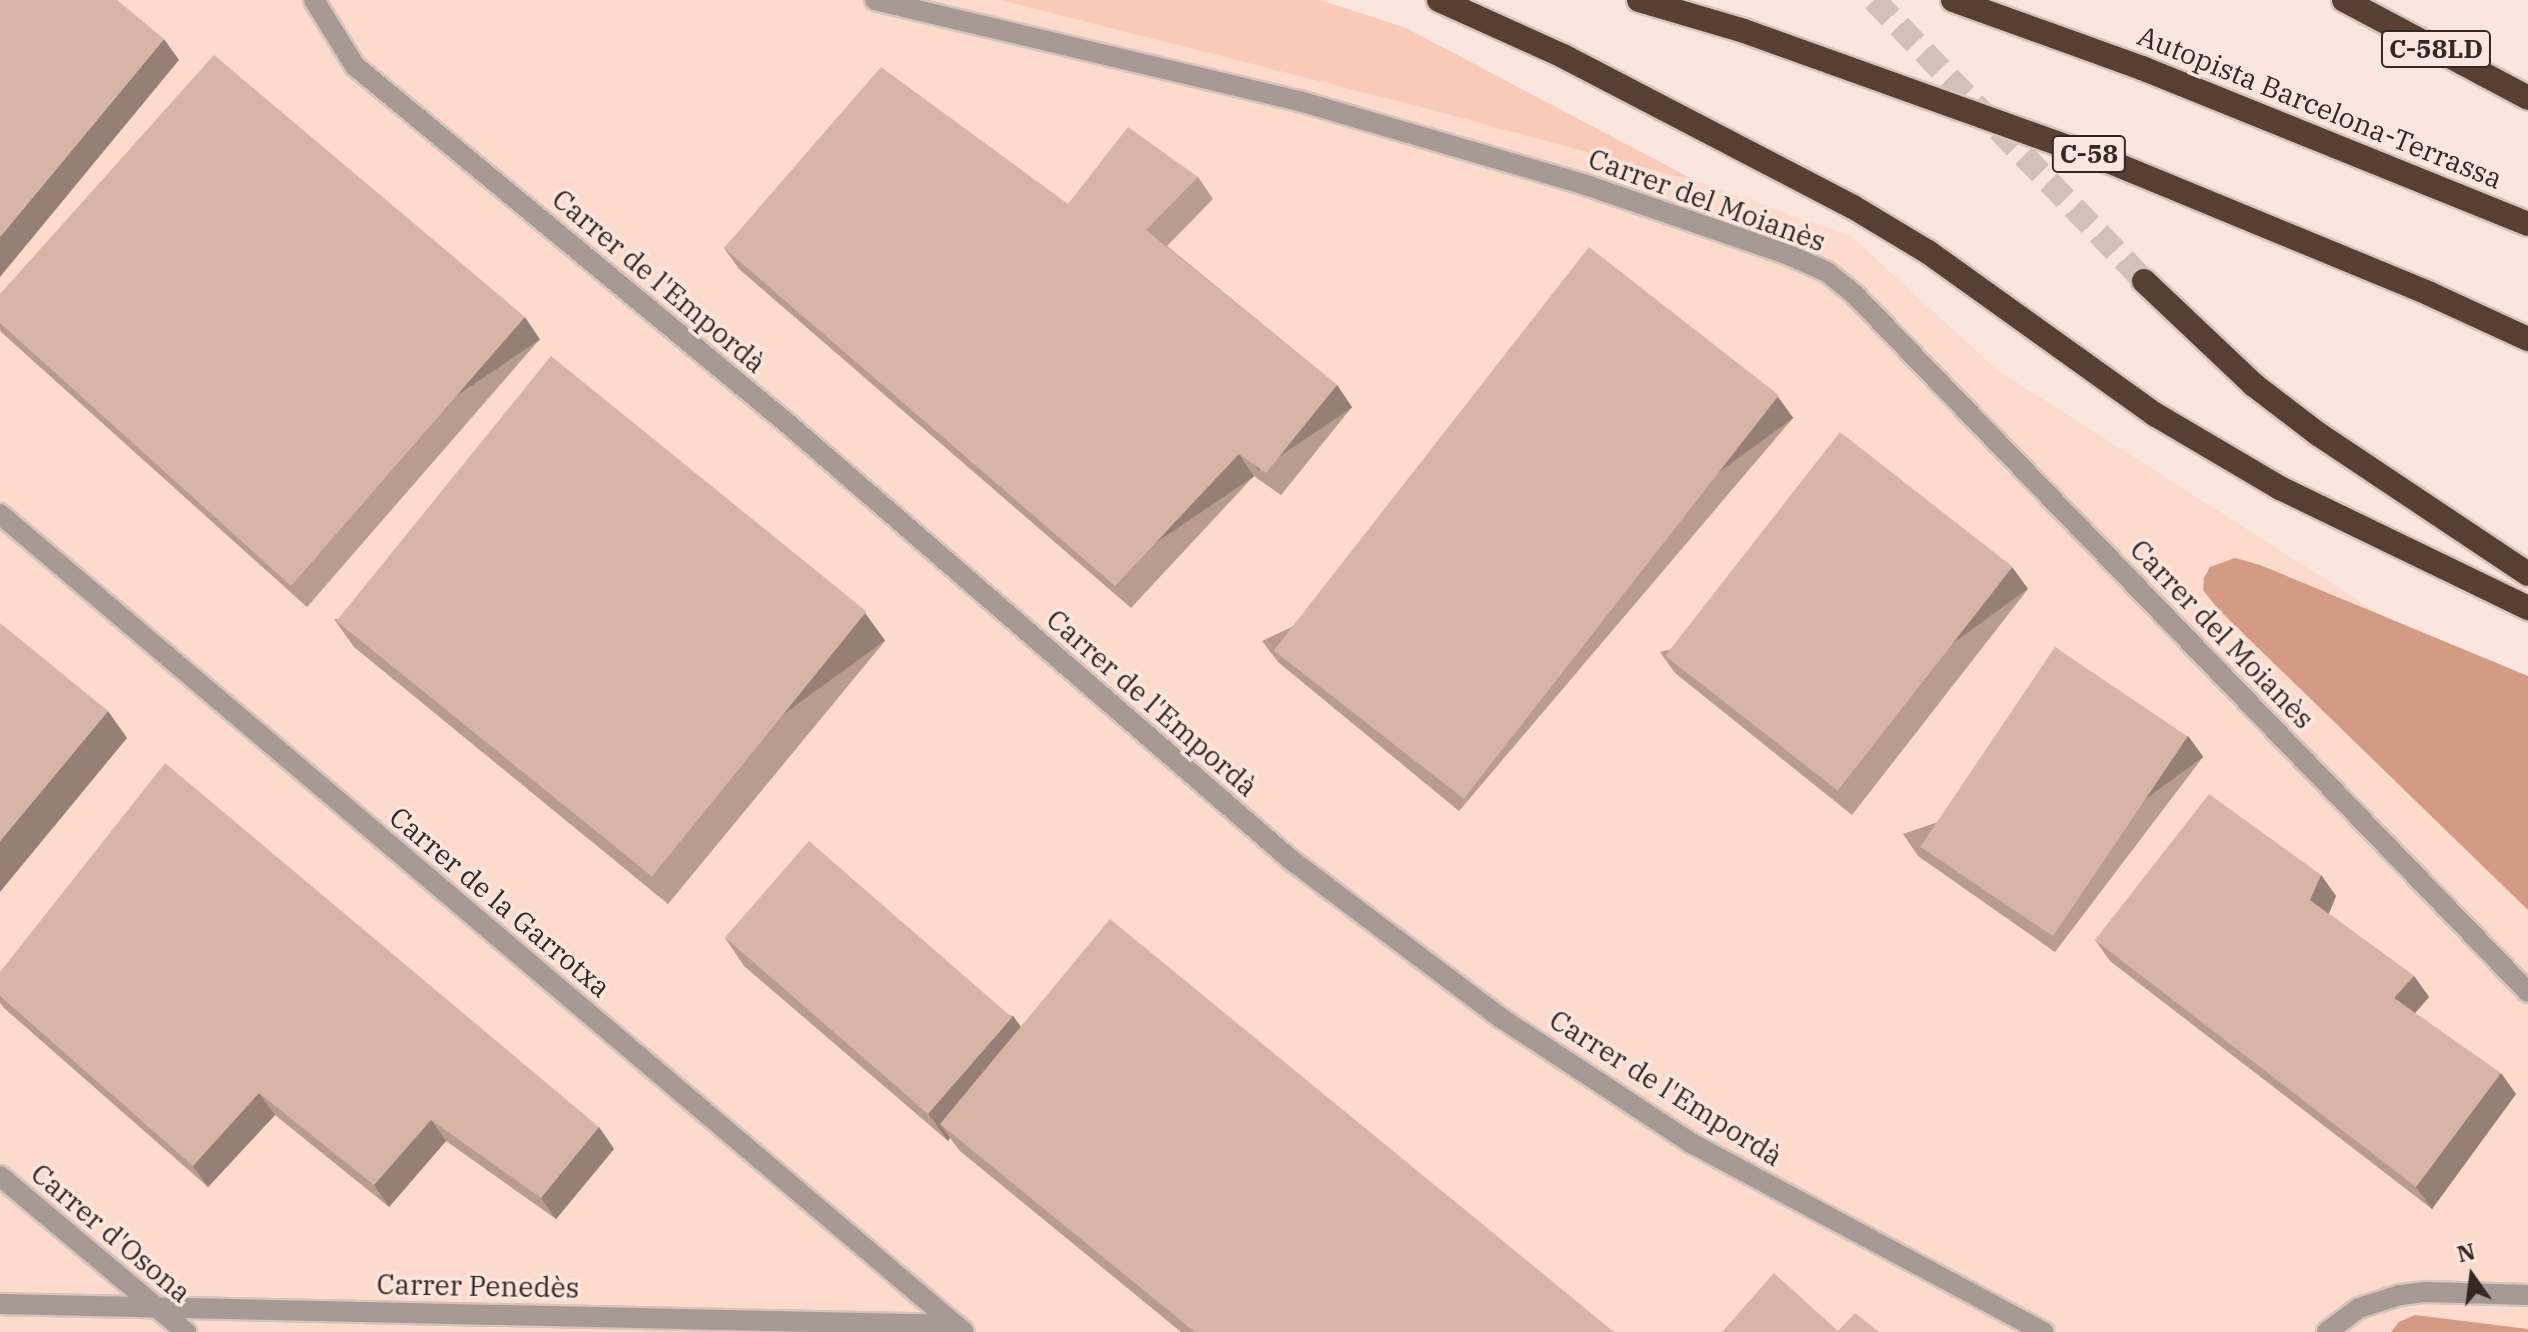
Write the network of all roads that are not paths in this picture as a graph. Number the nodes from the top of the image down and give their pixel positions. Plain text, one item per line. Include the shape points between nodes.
1 (314, 0) edge
2 (875, 0) edge
3 (1439, 0) edge
4 (1639, 0) edge
5 (1953, 0) edge
6 (2344, 0) edge
7 (2528, 98) edge
8 (2528, 224) edge
9 (2144, 281) tunnel mouth
10 (2528, 339) edge
11 (0, 514) edge
12 (2528, 574) edge
13 (2528, 608) edge
14 (2528, 992) edge
15 (0, 1176) edge
16 (2528, 1295) edge
17 (0, 1304) edge
18 (155, 1306) junction
19 (960, 1328) edge
20 (186, 1332) edge
21 (2043, 1332) edge
22 (2327, 1332) edge

1 - 21 street, Carrer de l'Empordà via 355,66 788,424 1290,859 1501,1018 1691,1143
2 - 14 street, Carrer del Moianès via 1299,101 1583,184 1827,272 1867,306
3 - 13 highway via 1563,56 1853,207 1928,252 2156,415 2280,488
4 - 10 highway, C-58 via 1744,31 2108,161
5 - 8 highway, Autopista Barcelona-Terrassa via 2142,68
6 - 7 highway, C-58LD
9 - 12 highway via 2254,385 2318,434
11 - 19 street, Carrer de la Garrotxa
15 - 18 street, Carrer d'Osona
16 - 22 street via 2400,1295 2359,1308
17 - 18 street, Carrer Penedès
18 - 19 street, Carrer Penedès
18 - 20 street, Carrer d'Osona

